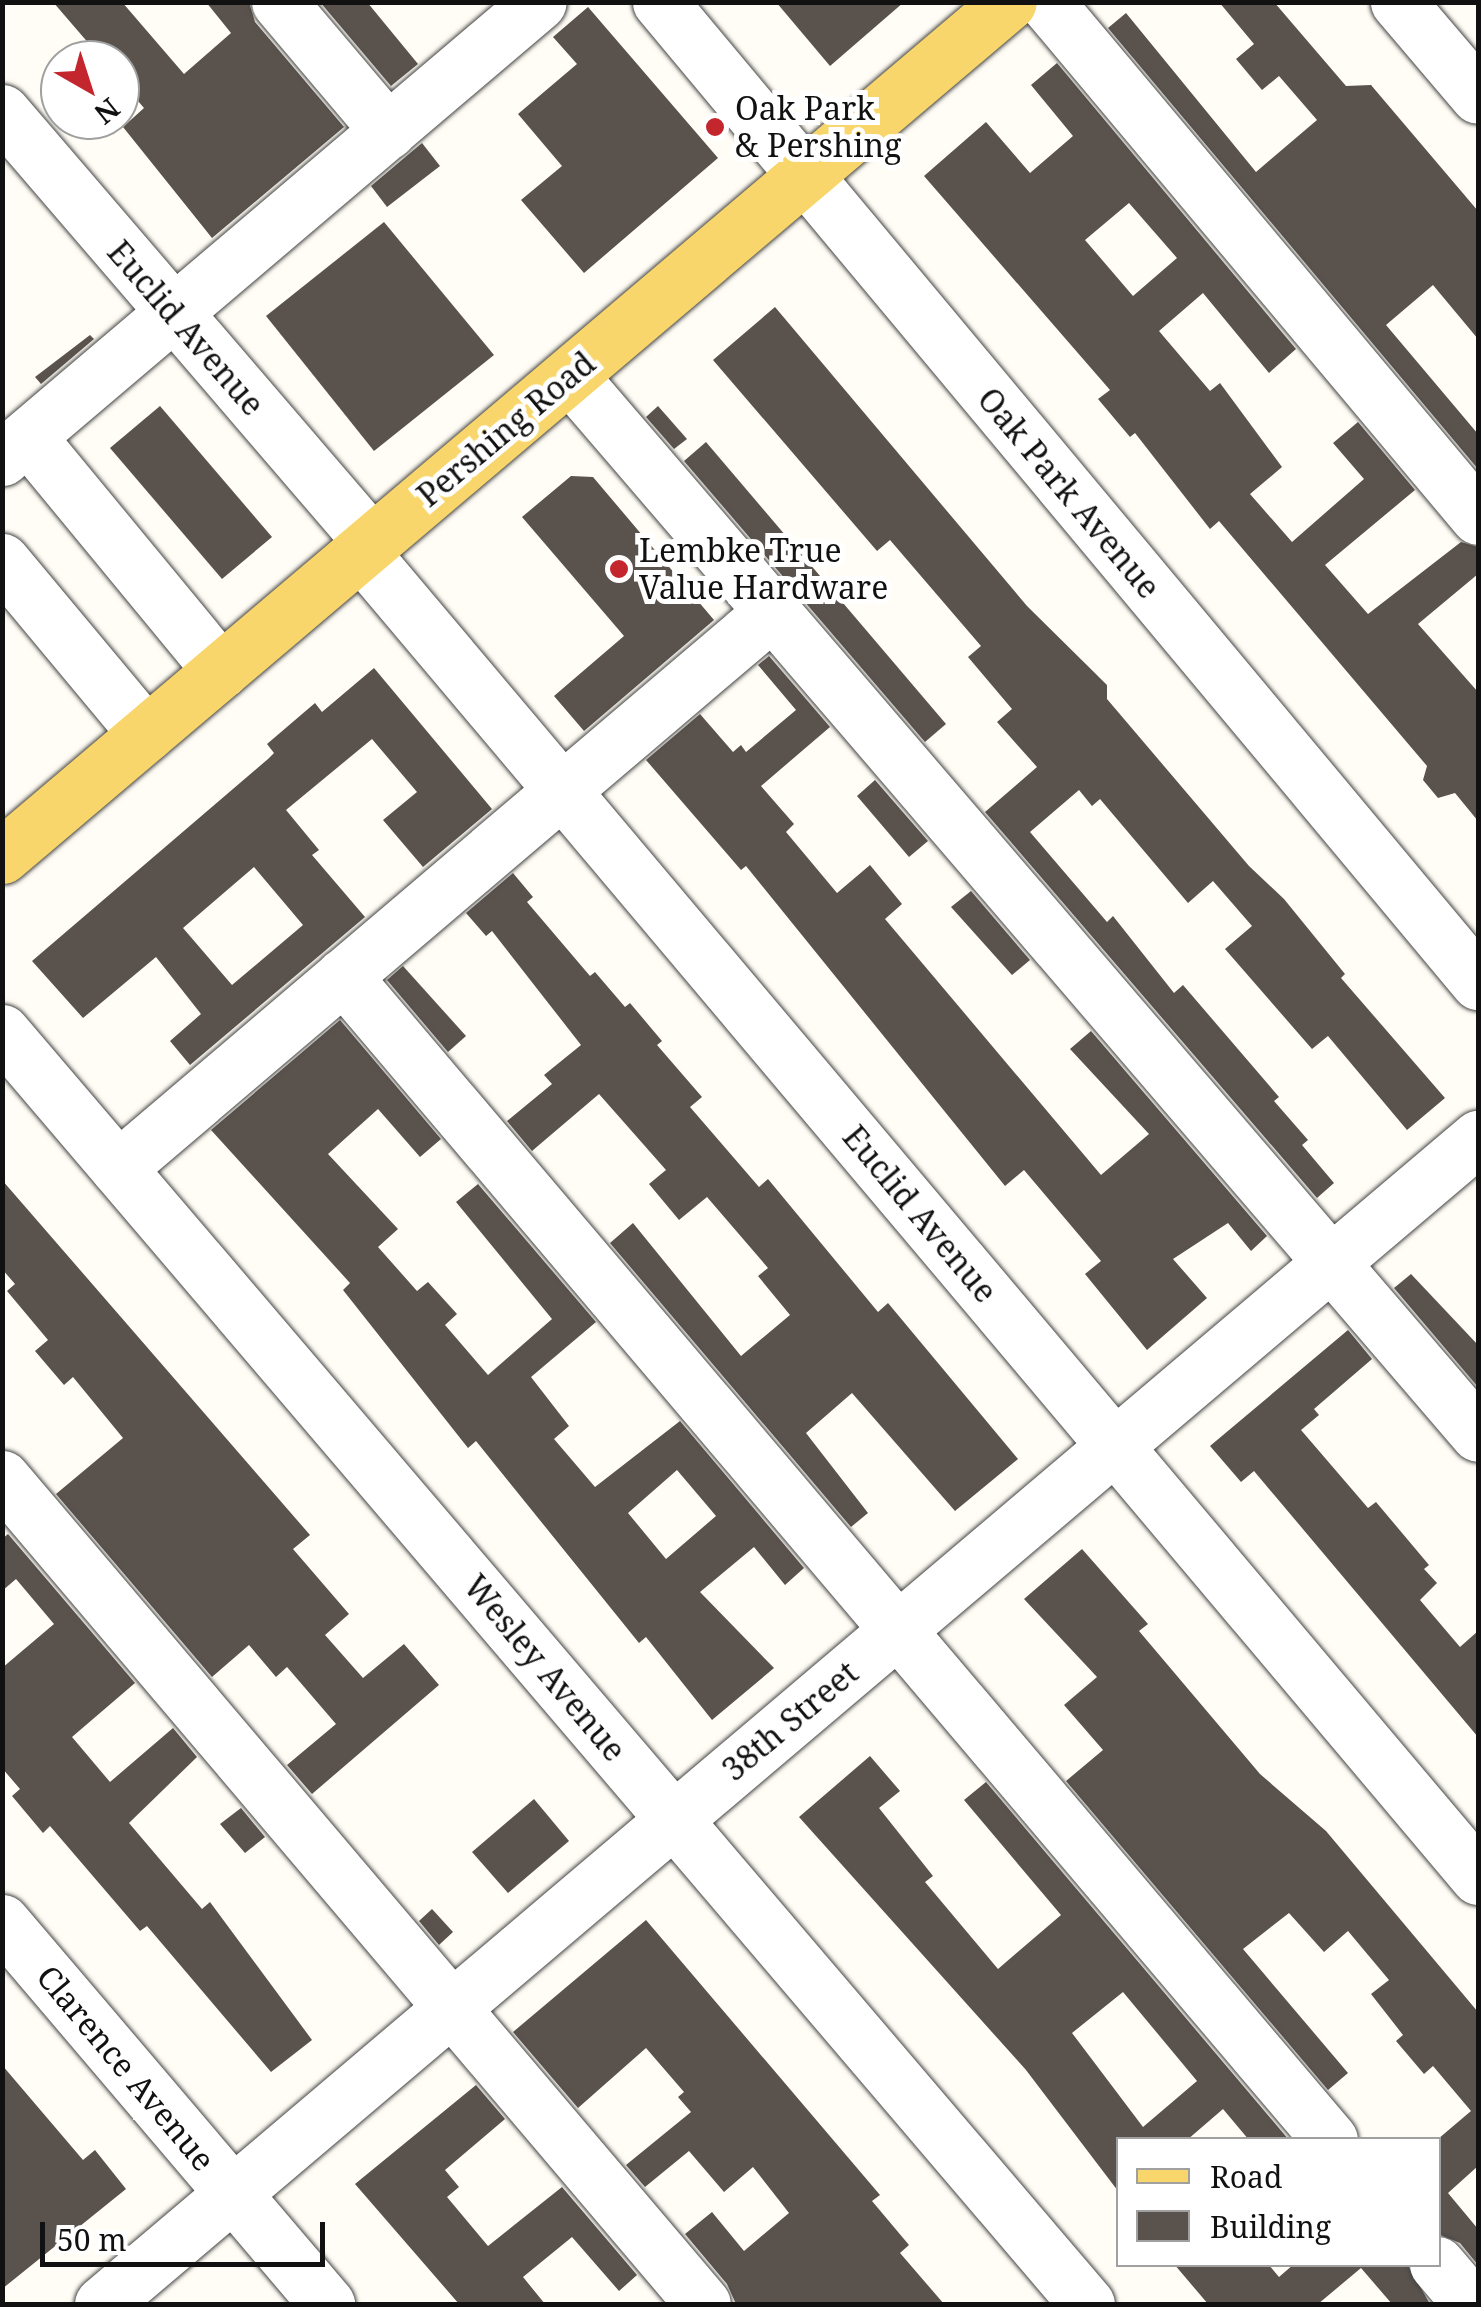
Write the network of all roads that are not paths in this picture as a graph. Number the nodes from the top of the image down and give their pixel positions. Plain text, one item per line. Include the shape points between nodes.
1 (280, 2) edge
2 (539, 2) edge
3 (660, 2) edge
4 (1009, 2) edge
5 (1046, 2) edge
6 (1398, 2) edge
7 (1478, 96) edge
8 (2, 112) edge
9 (388, 131) junction
10 (804, 176) junction
11 (173, 313) junction
12 (570, 376) junction
13 (15, 447) edge
14 (1478, 516) edge
15 (366, 548) junction
16 (2, 561) edge
17 (774, 610) junction
18 (220, 671) junction
19 (146, 734) junction
20 (562, 790) junction
21 (2, 856) edge
22 (344, 976) junction
23 (1478, 982) edge
24 (2, 1032) edge
25 (1478, 1138) edge
26 (118, 1168) junction
27 (1331, 1262) junction
28 (1478, 1434) edge
29 (1115, 1446) junction
30 (2, 1478) edge
31 (896, 1632) junction
32 (674, 1819) junction
33 (1478, 1876) edge
34 (2, 1922) edge
35 (452, 2008) junction
36 (1327, 2137) edge
37 (233, 2194) junction
38 (1440, 2267) edge
39 (102, 2304) edge
40 (327, 2304) edge
41 (703, 2304) edge
42 (1087, 2304) edge
43 (1472, 2304) edge

1 - 9 street
2 - 9 street
3 - 10 street, Oak Park Avenue
4 - 10 main road, Pershing Road
5 - 14 street
6 - 7 street
8 - 11 street, Euclid Avenue
9 - 11 street
10 - 12 main road, Pershing Road
10 - 23 street, Oak Park Avenue
11 - 13 street
11 - 15 street, Euclid Avenue
12 - 15 main road, Pershing Road
12 - 17 street
13 - 18 street
15 - 18 main road, Pershing Road
15 - 20 street, Euclid Avenue
16 - 19 street
17 - 20 street
17 - 27 street
18 - 19 main road, Pershing Road
19 - 21 main road, Pershing Road
20 - 22 street
20 - 29 street, Euclid Avenue
22 - 26 street
22 - 31 street
24 - 26 street, Wesley Avenue
25 - 27 street, 38th Street
26 - 32 street, Wesley Avenue
27 - 28 street
27 - 29 street, 38th Street
29 - 31 street, 38th Street
29 - 33 street, Euclid Avenue
30 - 35 street
31 - 32 street, 38th Street
31 - 36 street
32 - 35 street, 38th Street
32 - 42 street, Wesley Avenue
34 - 37 street, Clarence Avenue
35 - 37 street, 38th Street
35 - 41 street
37 - 39 street, 38th Street
37 - 40 street, Clarence Avenue
38 - 43 street

